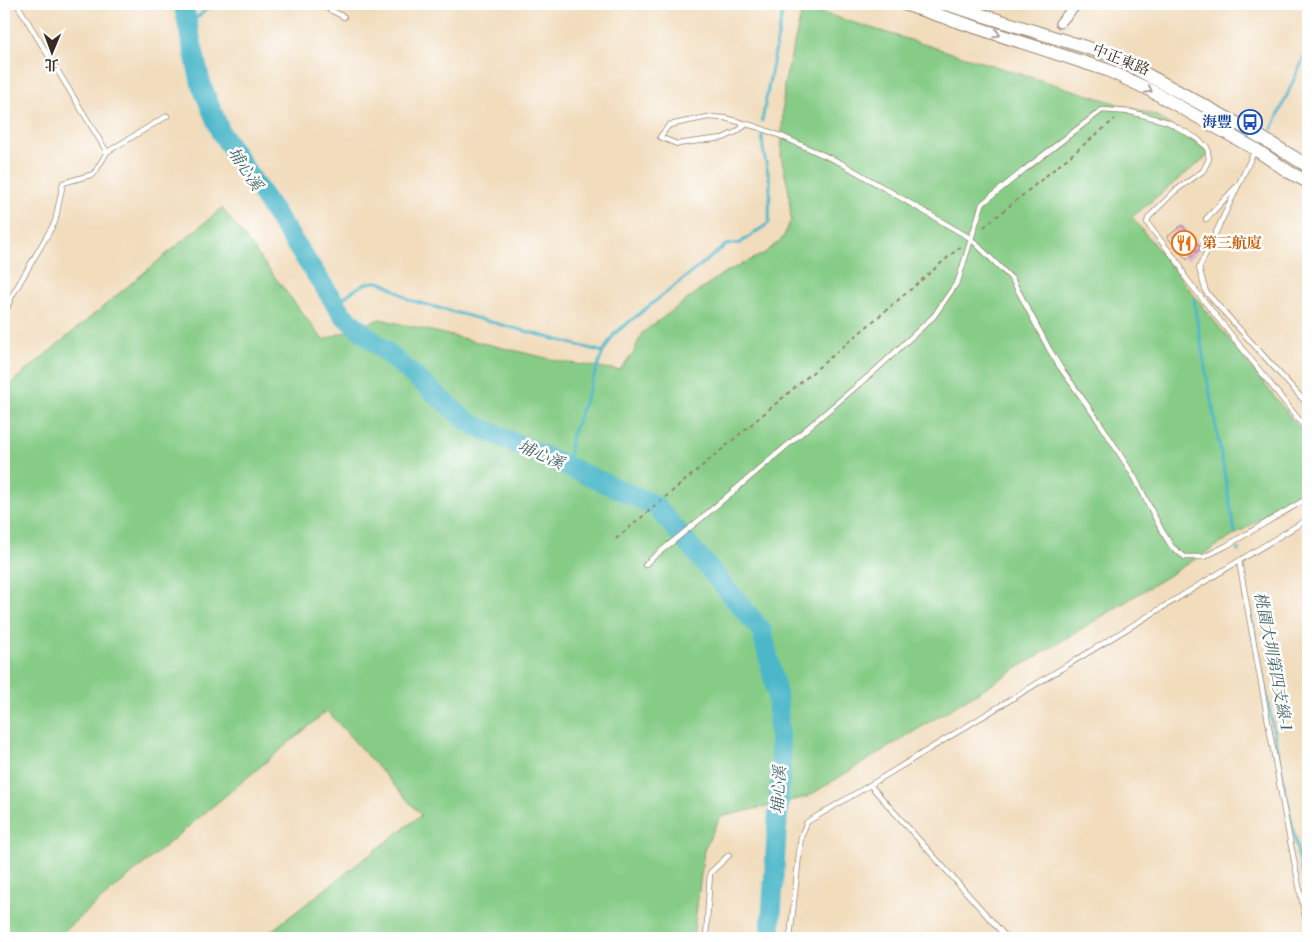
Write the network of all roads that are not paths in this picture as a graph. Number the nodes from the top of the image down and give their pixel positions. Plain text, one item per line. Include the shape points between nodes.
1 (17, 4) edge
2 (320, 4) edge
3 (904, 4) edge
4 (1062, 4) edge
5 (952, 5) edge
6 (1075, 5) edge
7 (344, 17) dead end
8 (951, 19) junction
9 (1060, 23) joint
10 (1055, 37) junction
11 (167, 116) dead end
12 (747, 124) junction
13 (1258, 144) junction
14 (107, 152) junction
15 (1308, 166) edge
16 (1308, 183) edge
17 (1239, 184) junction
18 (1206, 218) dead end
19 (970, 238) junction
20 (7, 308) dead end
21 (1308, 405) edge
22 (1308, 431) edge
23 (1308, 498) edge
24 (1308, 519) edge
25 (1239, 561) junction
26 (646, 565) dead end
27 (870, 786) junction
28 (729, 855) dead end
29 (1308, 931) edge
30 (706, 938) edge
31 (790, 938) edge
32 (1007, 938) edge

1 - 14 lane
2 - 7 lane
3 - 8 main road, 中正東路
4 - 6 street
5 - 8 lane
5 - 10 main road, 中正東路
6 - 9 street
8 -> 13 main road, 中正東路 via 1106,70
9 - 10 lane
10 - 13 main road, 中正東路 via 1111,55
11 - 14 lane
12 - 12 lane via 708,117 669,125 660,136 677,144 696,142 723,138
12 - 19 lane via 841,163
13 - 15 main road, 中正東路
13 - 16 main road, 中正東路 via 1289,172
13 - 17 lane
14 - 20 lane via 94,174 63,182 55,222
17 - 18 lane
17 - 21 lane via 1198,268 1206,292
19 - 22 lane via 982,204 1102,110 1131,112 1168,122 1207,147 1210,159 1203,171 1175,191 1149,217 1150,227 1180,265 1185,277
19 - 23 lane via 1012,279 1049,350 1135,478 1172,547 1185,556 1204,557
19 - 26 lane via 958,281 934,316 878,368
24 - 25 lane
25 - 27 lane
25 - 29 lane
27 - 31 lane via 807,822 801,837
27 - 32 lane
28 - 30 lane via 710,873

